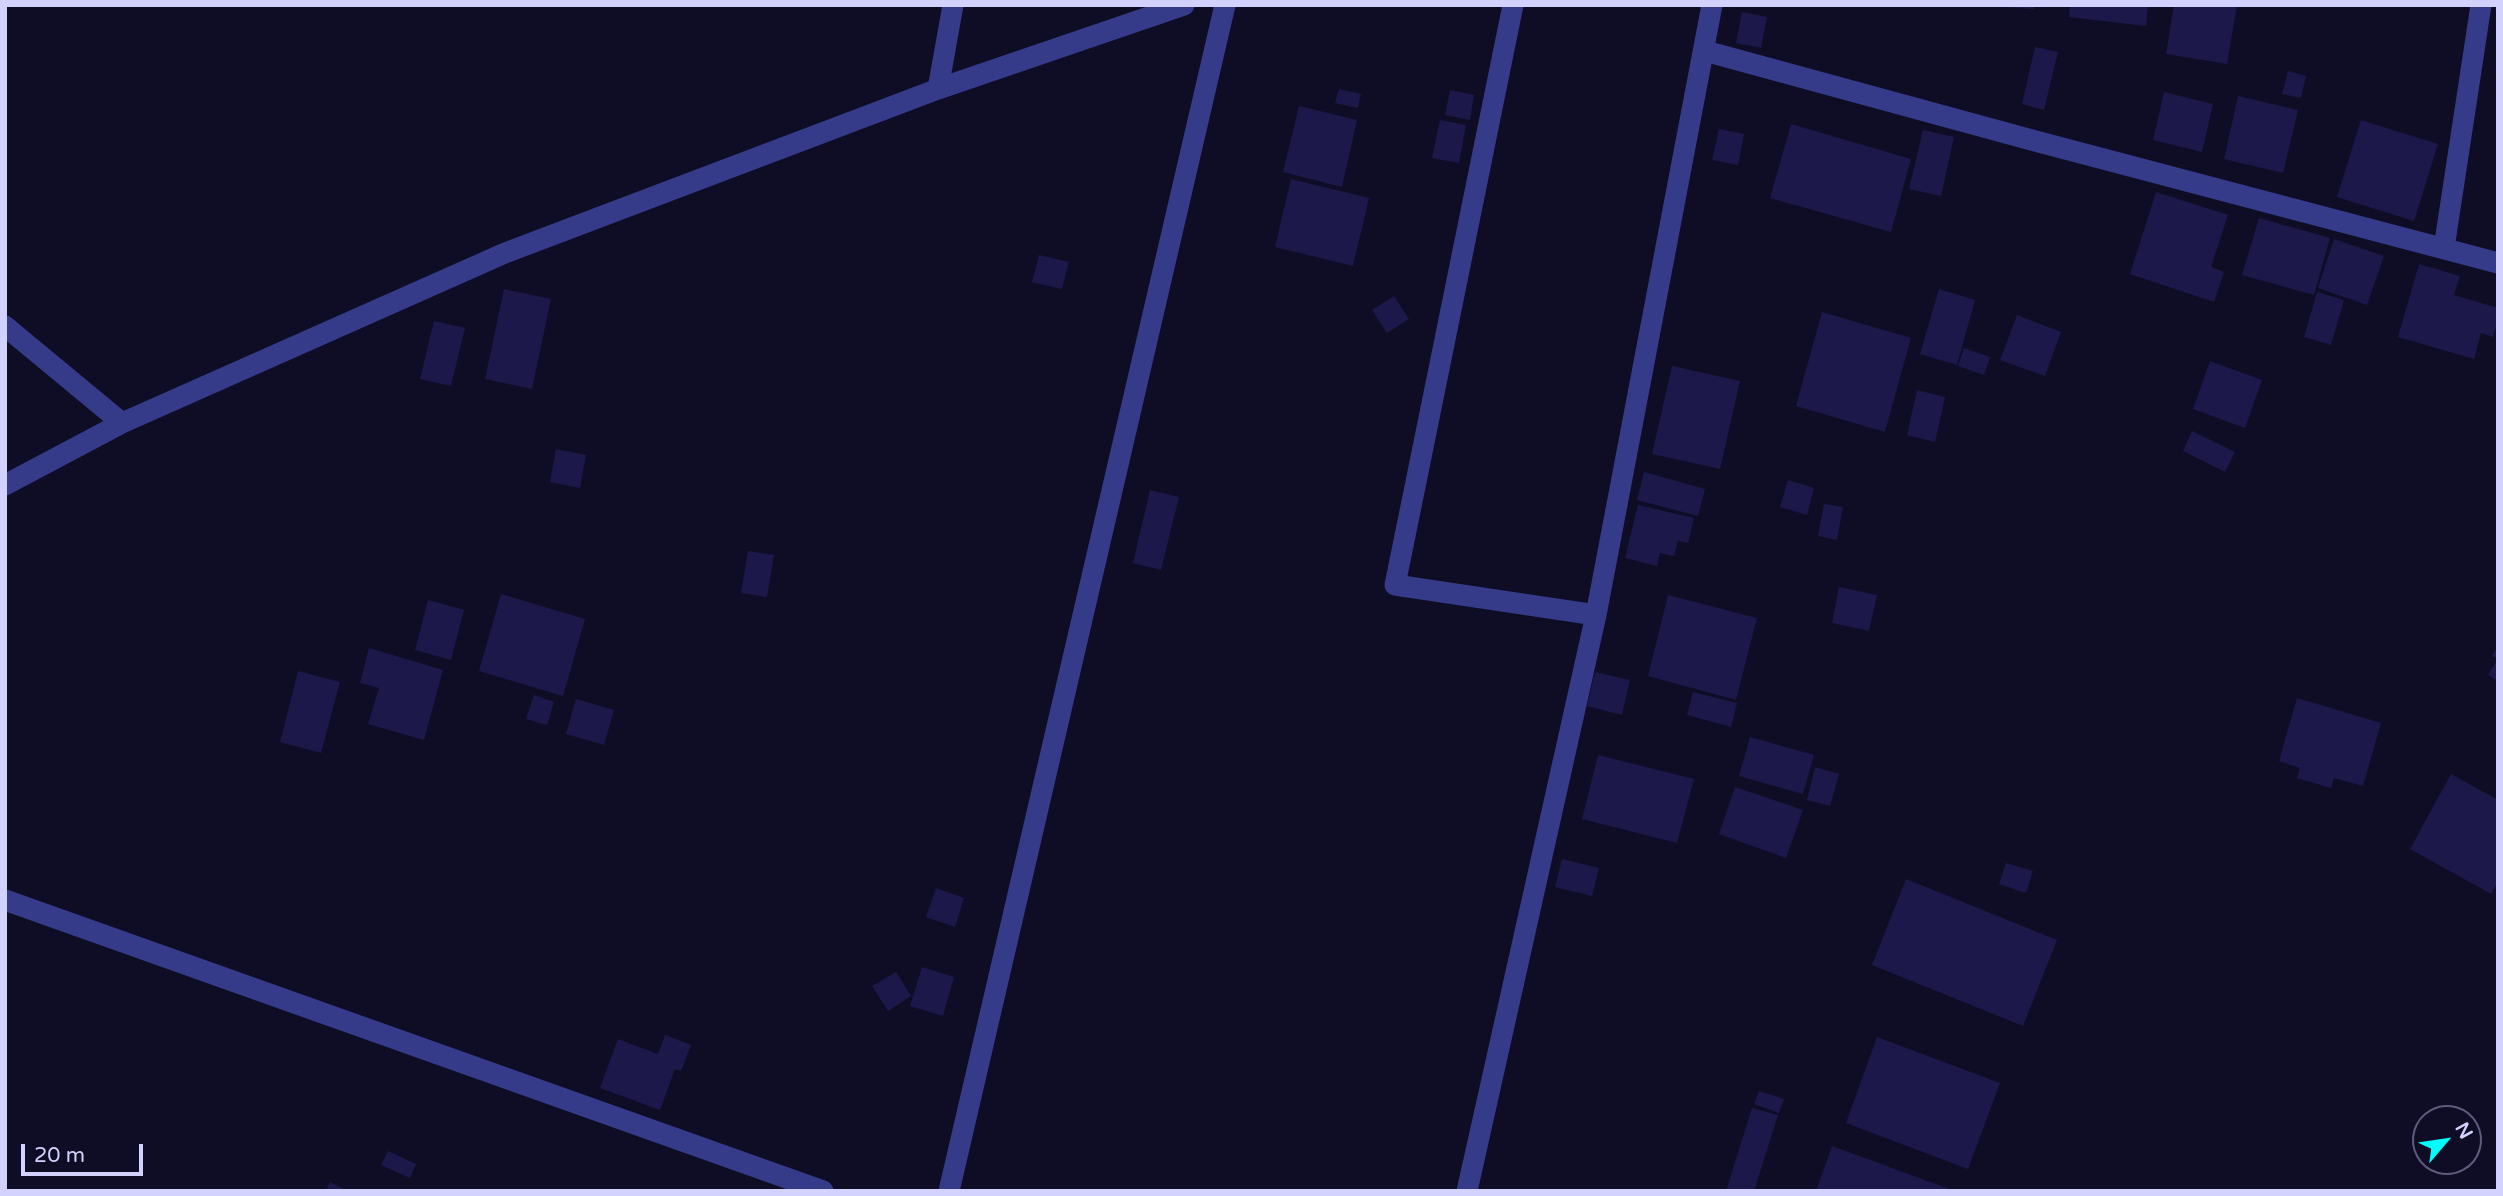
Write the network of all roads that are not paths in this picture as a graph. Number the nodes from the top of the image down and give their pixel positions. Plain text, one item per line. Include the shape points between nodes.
1 (953, 5) edge
2 (1184, 5) edge
3 (1225, 5) edge
4 (1513, 5) edge
5 (1712, 5) edge
6 (2481, 5) edge
7 (1705, 51) junction
8 (938, 89) junction
9 (2444, 248) junction
10 (2498, 263) edge
11 (5, 326) edge
12 (122, 423) junction
13 (5, 485) edge
14 (1596, 615) junction
15 (5, 900) edge
16 (823, 1191) edge
17 (948, 1191) edge
18 (1467, 1191) edge

1 - 8 street
2 - 8 street
3 - 17 street
4 - 14 street via 1395,584
5 - 7 street
6 - 9 street
7 - 9 street
7 - 14 street
8 - 12 street via 506,253
9 - 10 street
11 - 12 street
12 - 13 street
14 - 18 street
15 - 16 street

